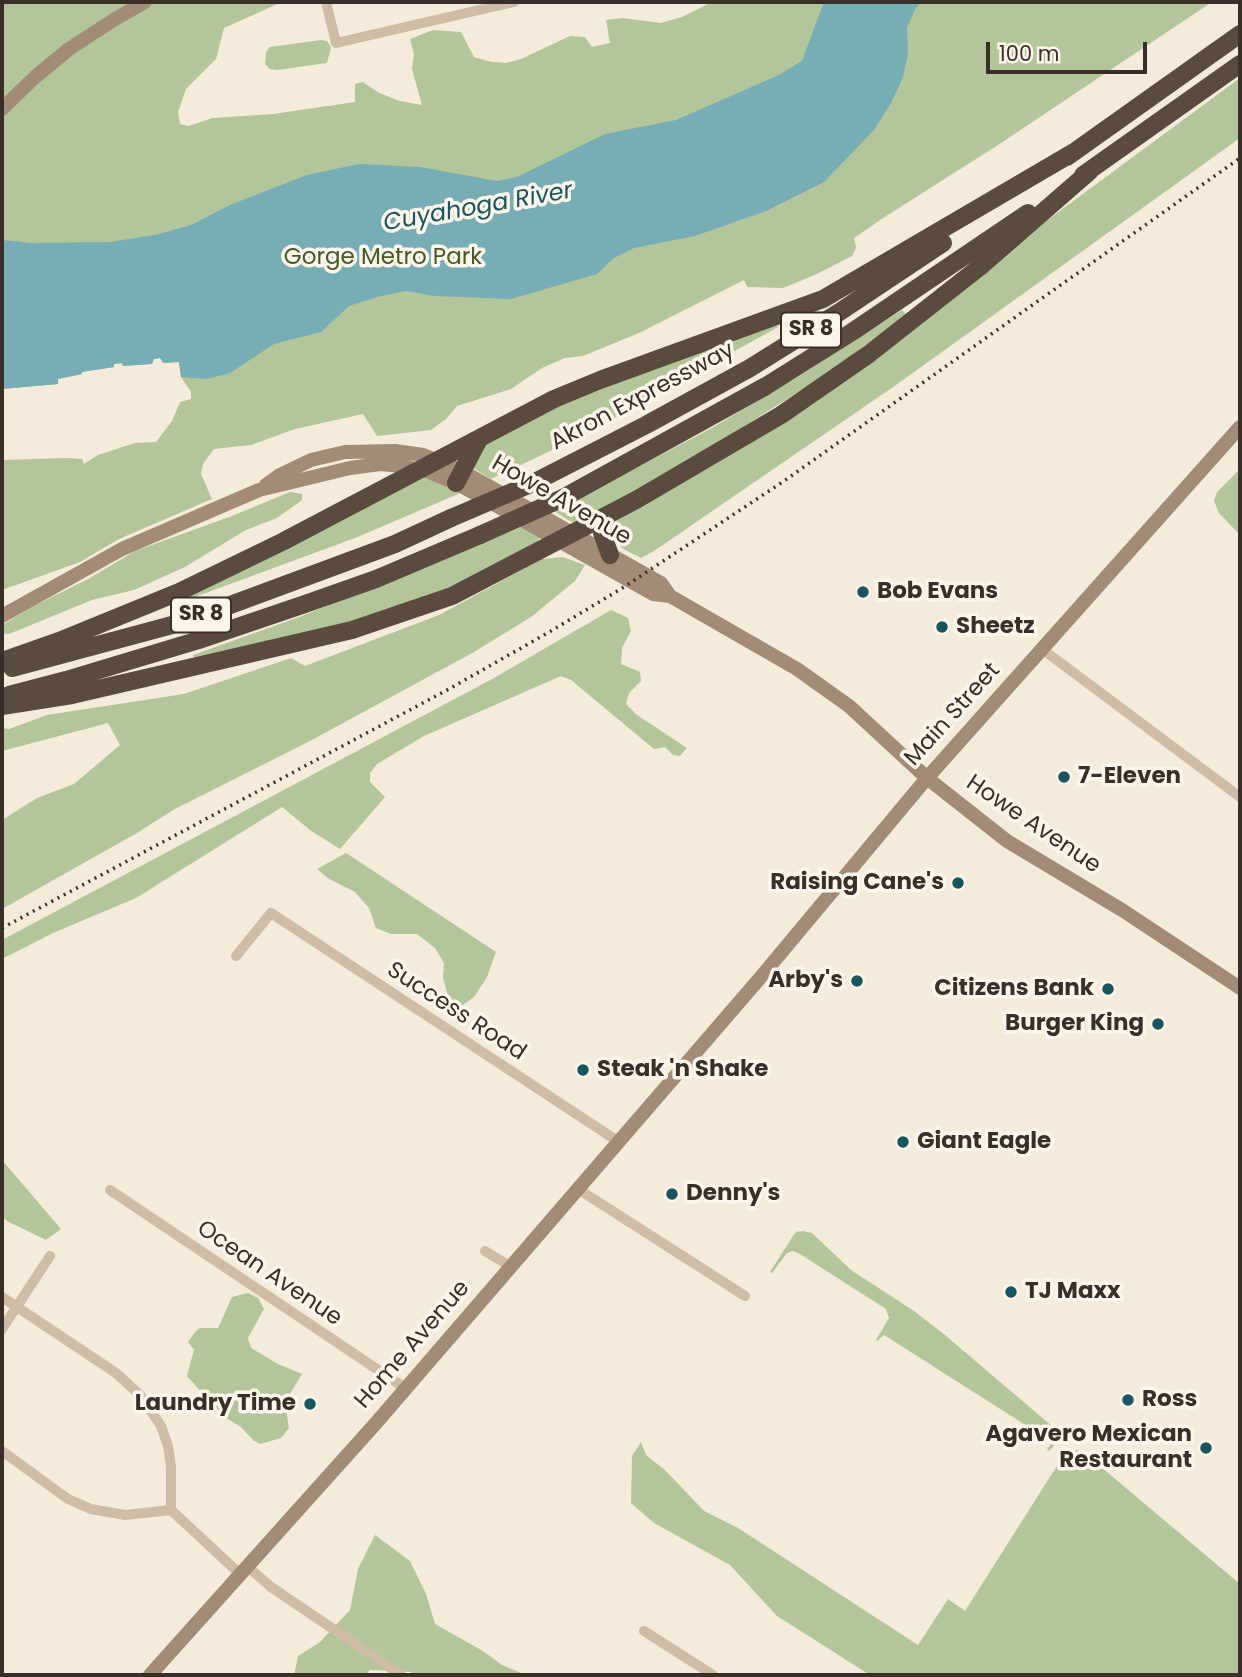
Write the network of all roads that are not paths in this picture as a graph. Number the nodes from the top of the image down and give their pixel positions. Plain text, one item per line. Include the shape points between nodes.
1 (145, 2) edge
2 (326, 2) edge
3 (514, 2) edge
4 (1240, 34) edge
5 (1240, 64) edge
6 (2, 109) edge
7 (1074, 152) junction
8 (1090, 170) junction
9 (1240, 427) edge
10 (478, 439) junction
11 (429, 467) junction
12 (459, 477) junction
13 (607, 515) junction
14 (563, 537) junction
15 (610, 555) junction
16 (670, 596) junction
17 (2, 616) edge
18 (1042, 649) junction
19 (2, 660) edge
20 (2, 671) edge
21 (2, 696) edge
22 (2, 706) edge
23 (926, 778) junction
24 (1240, 797) edge
25 (236, 956) dead end
26 (1240, 988) edge
27 (707, 1041) joint
28 (619, 1142) junction
29 (578, 1189) junction
30 (110, 1191) dead end
31 (485, 1251) dead end
32 (50, 1256) dead end
33 (511, 1267) junction
34 (745, 1296) dead end
35 (2, 1297) edge
36 (17, 1306) junction
37 (2, 1329) edge
38 (405, 1388) junction
39 (2, 1451) edge
40 (171, 1510) junction
41 (244, 1571) junction
42 (644, 1631) dead end
43 (151, 1675) edge
44 (401, 1675) edge
45 (713, 1675) edge

1 - 6 street via 62,54
2 - 3 street via 336,43
4 - 7 highway, Akron Expressway / SR 8
5 - 8 highway, SR 8
7 - 10 highway via 823,299 600,380
7 - 20 highway, Akron Expressway / SR 8, bridge via 850,306 750,368 533,483 395,544 187,621
8 - 13 highway via 981,266 869,354 742,438
8 - 21 highway, SR 8, bridge via 766,386 563,498 376,579 79,676
9 - 18 street, Main Street
10 - 11 highway
10 - 12 highway
11 - 12 street, Howe Avenue
11 - 17 street, Howe Avenue via 350,467 259,490 122,549
11 - 19 highway via 179,592
12 - 14 street, Howe Avenue
13 - 14 highway
13 - 15 highway via 602,533
14 - 15 street, Howe Avenue
14 - 16 street, Howe Avenue via 653,594
14 - 22 highway via 452,596 380,622 72,695
15 - 16 street, Howe Avenue via 662,583
16 - 23 street, Howe Avenue via 813,680 849,706
18 - 23 street, Main Street
18 - 24 street
23 - 26 street, Howe Avenue via 1007,841 1122,909
23 - 27 street, Main Street
25 - 28 street, Success Road via 271,913
27 - 28 street, Home Avenue
28 - 29 street, Home Avenue
29 - 33 street, Home Avenue
29 - 34 street
30 - 38 street, Ocean Avenue
31 - 33 street
32 - 36 street
33 - 38 street, Home Avenue
35 - 36 street
36 - 37 street
36 - 40 street via 116,1373 148,1405 161,1426 172,1467
38 - 41 street, Home Avenue
39 - 40 street via 60,1494 91,1509 125,1515
40 - 41 street
41 - 43 street, Home Avenue
41 - 44 street
42 - 45 street

